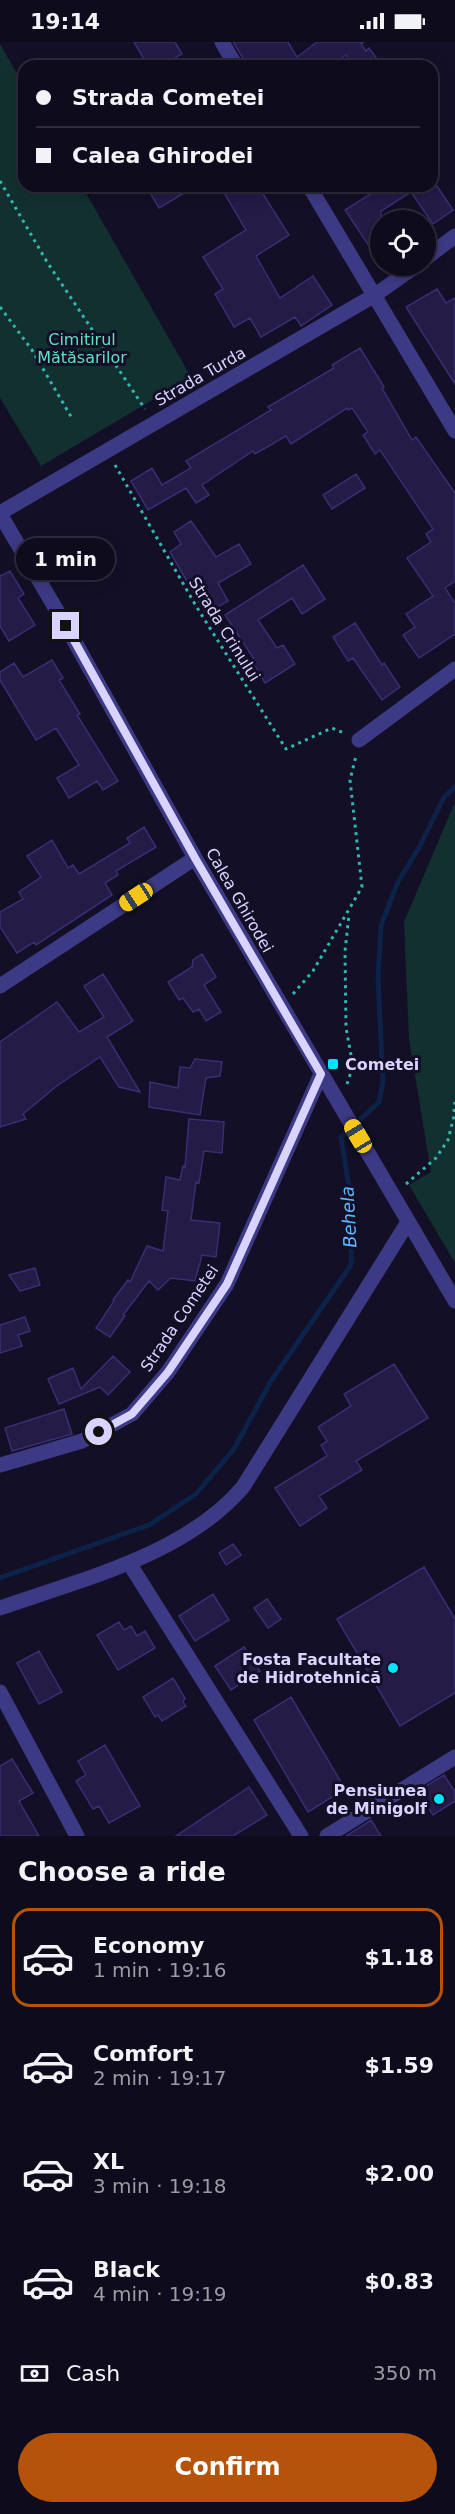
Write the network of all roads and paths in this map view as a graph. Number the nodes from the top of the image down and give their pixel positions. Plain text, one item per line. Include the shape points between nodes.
1 (222, 42) edge
2 (232, 60) edge
3 (0, 181) edge
4 (313, 192) edge
5 (455, 236) edge
6 (436, 250) edge
7 (402, 276) edge
8 (375, 295) junction
9 (0, 307) edge
10 (74, 420) dead end
11 (154, 423) junction
12 (455, 431) edge
13 (107, 451) junction
14 (0, 513) edge
15 (455, 669) edge
16 (359, 740) junction
17 (195, 858) junction
18 (349, 913) junction
19 (0, 986) edge
20 (280, 1005) junction
21 (321, 1074) junction
22 (455, 1102) edge
23 (339, 1104) junction
24 (454, 1112) edge
25 (406, 1184) dead end
26 (408, 1222) junction
27 (455, 1301) edge
28 (0, 1465) edge
29 (129, 1563) junction
30 (0, 1608) edge
31 (0, 1692) edge
32 (455, 1756) edge
33 (77, 1836) edge
34 (301, 1836) edge
35 (327, 1836) edge

1 - 2 street
3 - 11 path via 47,262
4 - 8 street
5 - 6 street
7 - 8 street, Strada Turda
8 - 11 street, Strada Turda
8 - 12 street
9 - 10 path via 32,350
11 - 13 street, Strada Turda
13 - 14 street, Strada Turda
13 - 16 path, Strada Crinului via 180,579 286,749 332,728
14 - 17 street, Calea Ghirodei
15 - 16 street
16 - 18 path via 350,780 362,887
17 - 19 street
17 - 20 street, Calea Ghirodei
18 - 20 path via 313,971
18 - 23 path via 345,951 346,1028 353,1066
20 - 21 street, Calea Ghirodei
21 - 23 street, Calea Ghirodei
21 - 28 street, Strada Cometei via 227,1284 168,1372 132,1414 82,1441
22 - 24 path
23 - 26 street, Calea Ghirodei
24 - 25 path via 448,1140 436,1158
26 - 27 street, Calea Ghirodei
26 - 29 street via 243,1487 207,1522
29 - 30 street
29 - 34 street
31 - 33 street
32 - 35 street

